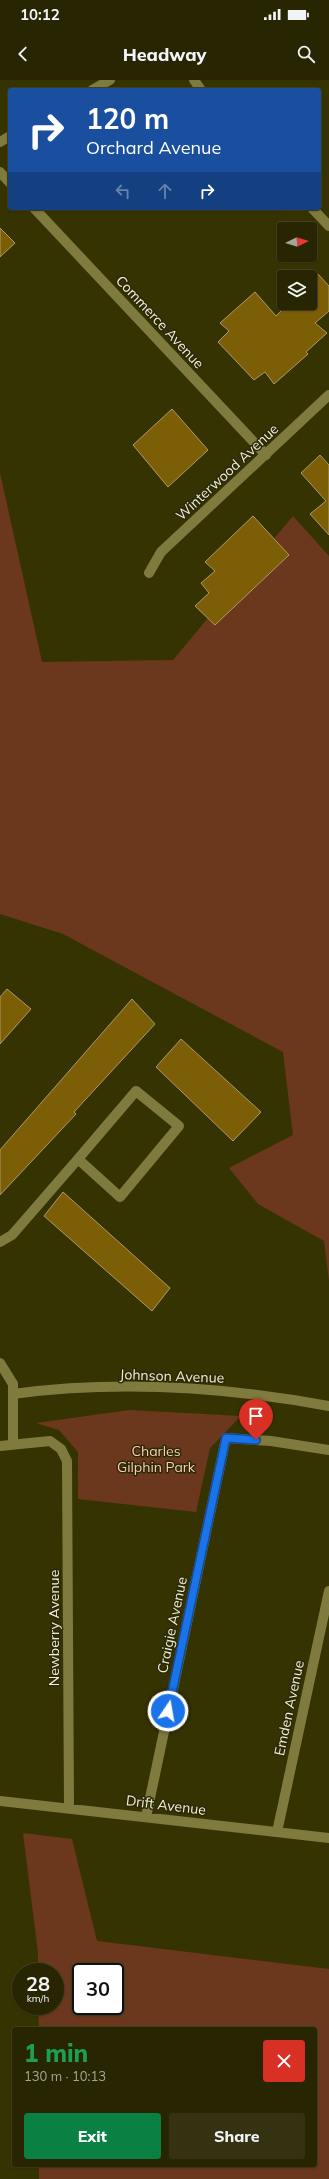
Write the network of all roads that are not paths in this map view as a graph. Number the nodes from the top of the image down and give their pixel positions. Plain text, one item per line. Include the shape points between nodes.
1 (110, 80) edge
2 (194, 80) edge
3 (96, 88) edge
4 (200, 88) edge
5 (0, 172) edge
6 (8, 181) edge
7 (36, 210) edge
8 (314, 210) edge
9 (329, 226) edge
10 (329, 395) edge
11 (266, 455) junction
12 (149, 573) dead end
13 (78, 1159) junction
14 (0, 1242) edge
15 (0, 1363) edge
16 (13, 1394) junction
17 (329, 1406) edge
18 (13, 1443) junction
19 (0, 1446) edge
20 (329, 1450) edge
21 (329, 1591) edge
22 (0, 1801) edge
23 (69, 1808) junction
24 (146, 1817) junction
25 (277, 1832) junction
26 (329, 1838) edge

1 - 3 street
2 - 4 street
5 - 6 street
7 - 11 street, Commerce Avenue
8 - 9 street
10 - 11 street, Winterwood Avenue
11 - 12 street, Winterwood Avenue via 161,552
13 - 13 street via 136,1091 179,1126 120,1197
13 - 14 street via 12,1235
15 - 16 street via 13,1384
16 - 17 street, Johnson Avenue via 90,1388 150,1388 253,1393
16 - 18 street
18 - 19 street
18 - 23 street, Newberry Avenue via 50,1441 61,1449 67,1461
20 - 24 street, Craigie Avenue via 271,1441 226,1438
21 - 25 street, Emden Avenue
22 - 23 street, Drift Avenue
23 - 24 street, Drift Avenue
24 - 25 street, Drift Avenue
25 - 26 street, Drift Avenue

